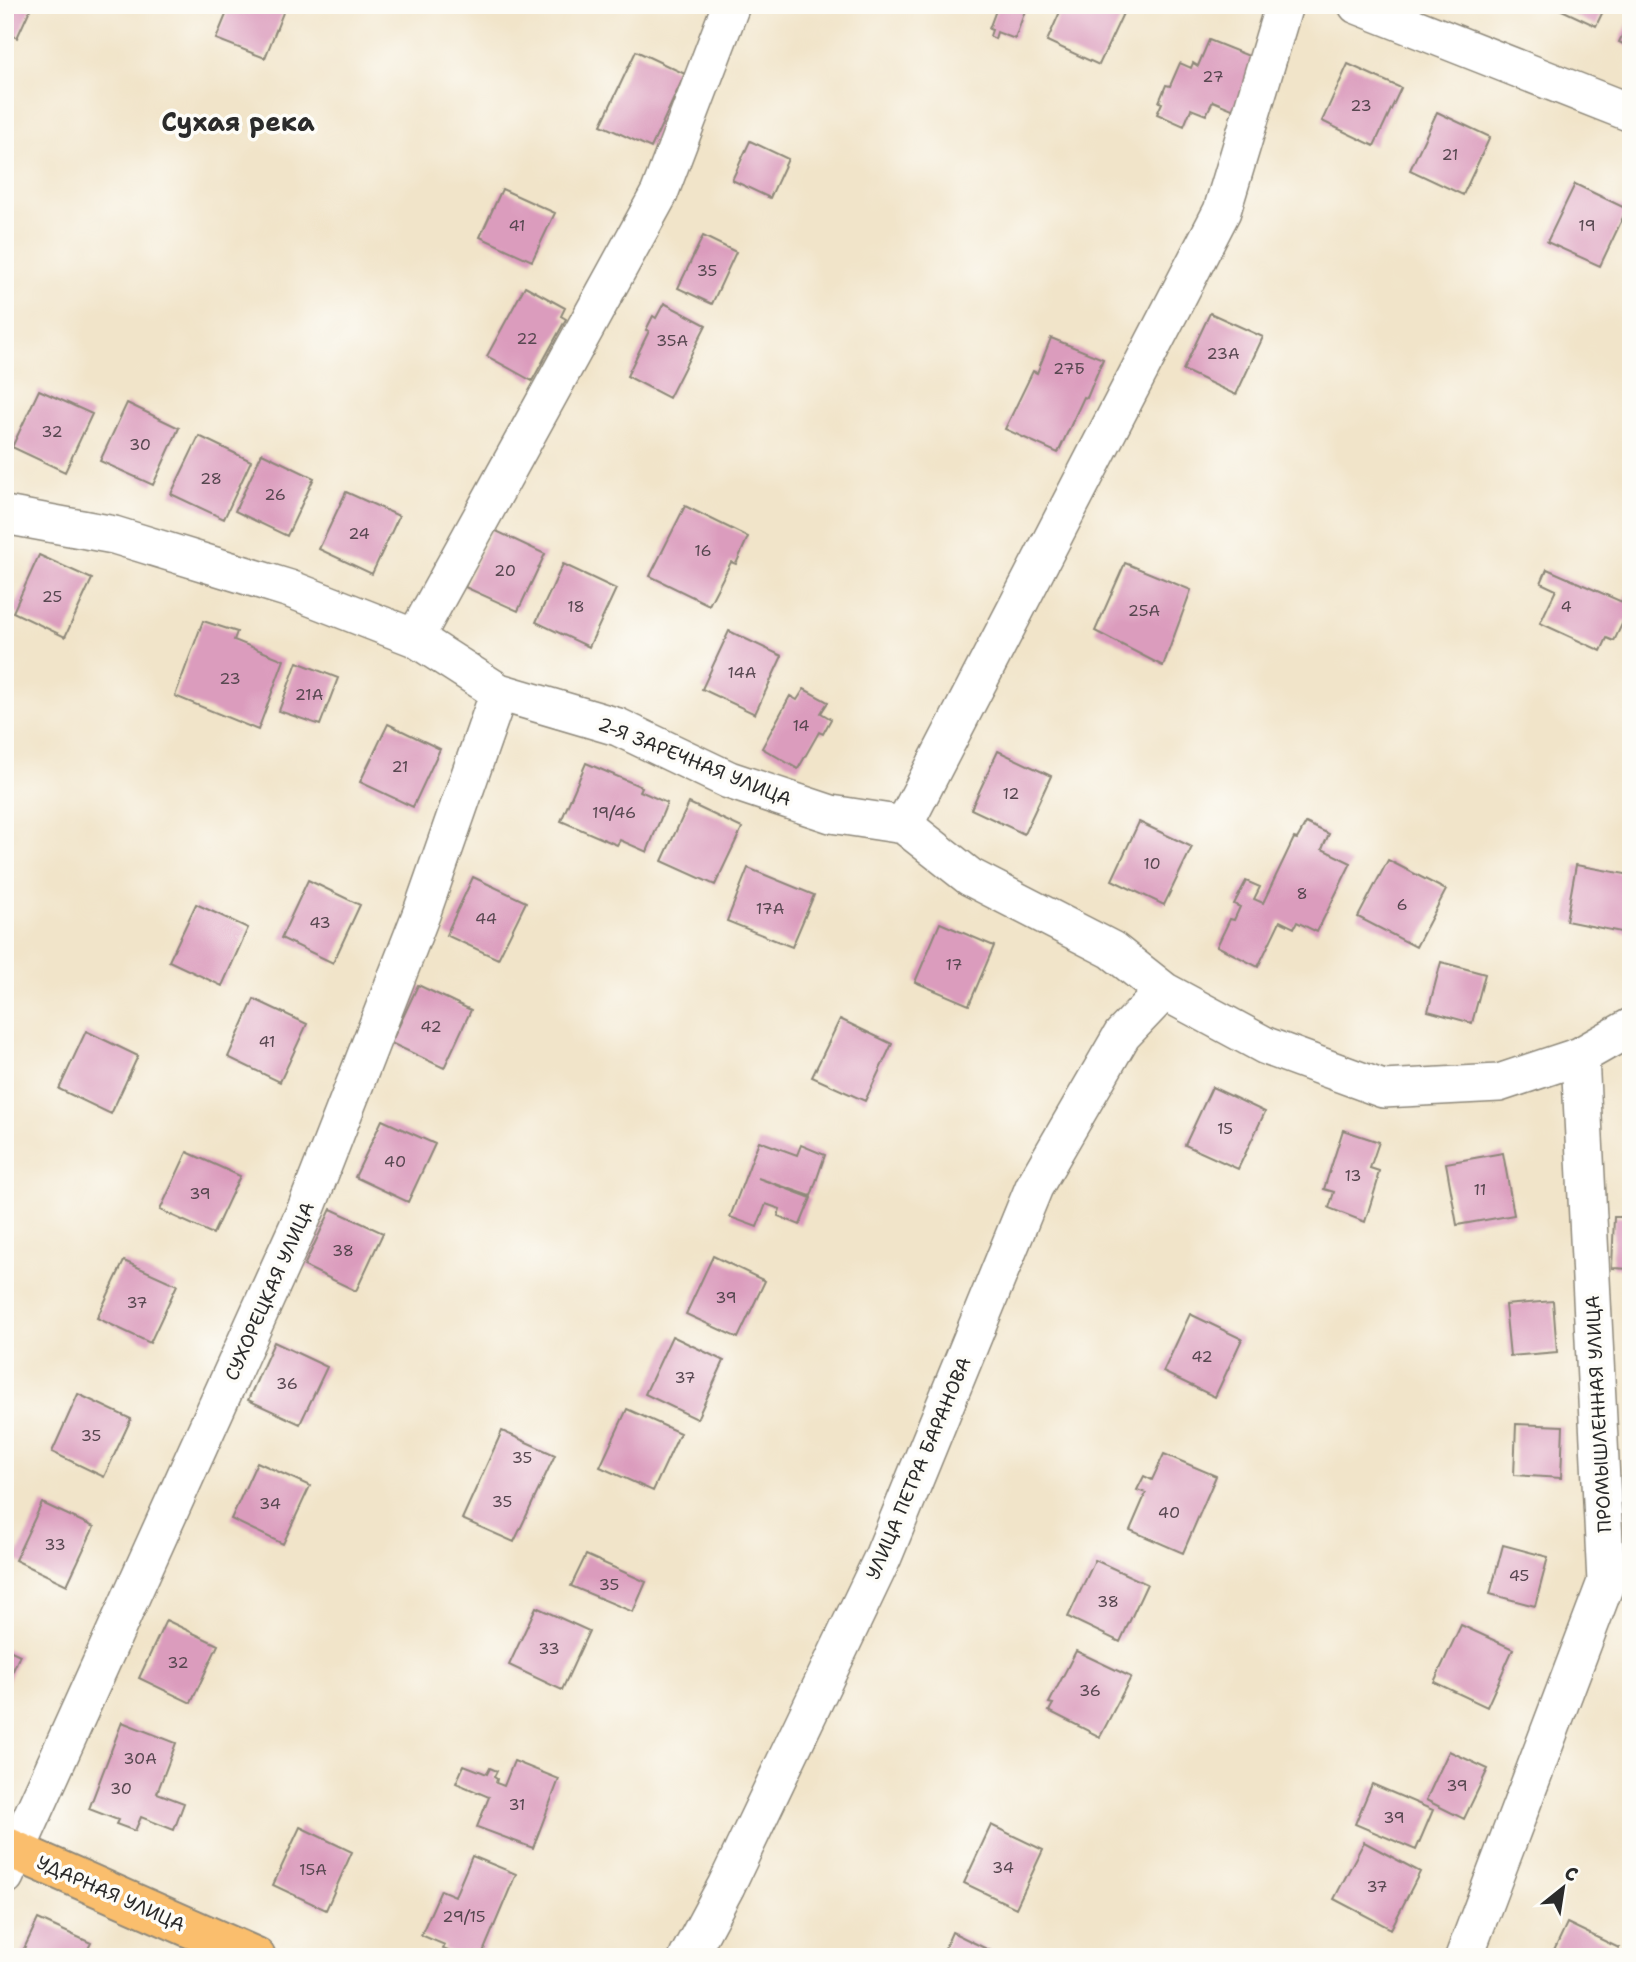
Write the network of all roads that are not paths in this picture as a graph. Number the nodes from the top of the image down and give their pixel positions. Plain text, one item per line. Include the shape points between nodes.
1 (731, 5) edge
2 (1284, 5) edge
3 (1357, 5) edge
4 (1631, 113) edge
5 (5, 515) edge
6 (415, 638) junction
7 (499, 692) junction
8 (904, 825) junction
9 (1164, 991) junction
10 (1631, 1027) edge
11 (1580, 1056) junction
12 (9, 1858) edge
13 (256, 1957) edge
14 (688, 1957) edge
15 (1464, 1957) edge

1 - 6 street via 659,194
2 - 8 street via 1222,211
3 - 4 street
5 - 6 street, 2-Я ЗАРЕЧНАЯ УЛИЦА via 114,535 290,589
6 - 7 street, 2-Я ЗАРЕЧНАЯ УЛИЦА
7 - 8 street, 2-Я ЗАРЕЧНАЯ УЛИЦА via 618,727 729,780 831,814
7 - 12 street, СУХОРЕЦКАЯ УЛИЦА via 422,912 306,1209
8 - 9 street, 2-Я ЗАРЕЧНАЯ УЛИЦА via 970,877 1112,950
9 - 11 street, 2-Я ЗАРЕЧНАЯ УЛИЦА via 1266,1046 1383,1089 1499,1083
9 - 14 street, УЛИЦА ПЕТРА БАРАНОВА via 1122,1035 1034,1186 883,1558
10 - 11 street, 2-Я ЗАРЕЧНАЯ УЛИЦА
11 - 15 street, ПРОМЫШЛЕННАЯ УЛИЦА via 1606,1581
12 - 13 main road, УДАРНАЯ УЛИЦА

